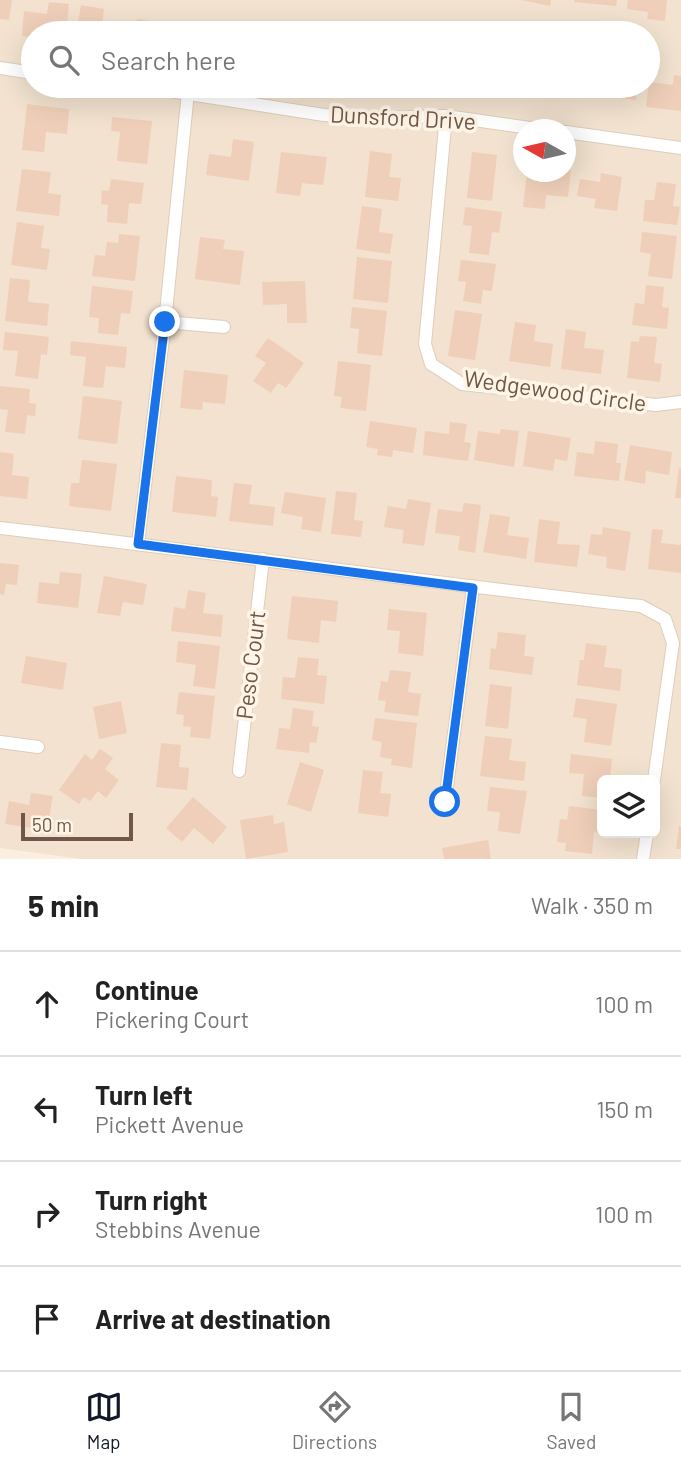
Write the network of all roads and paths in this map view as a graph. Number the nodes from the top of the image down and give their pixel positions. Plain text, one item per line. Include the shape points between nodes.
1 (0, 68) edge
2 (21, 71) edge
3 (187, 98) edge
4 (223, 98) edge
5 (446, 116) junction
6 (513, 126) edge
7 (576, 134) edge
8 (681, 148) edge
9 (165, 322) junction
10 (224, 327) dead end
11 (681, 402) edge
12 (0, 528) edge
13 (138, 544) junction
14 (263, 559) junction
15 (473, 588) junction
16 (0, 742) edge
17 (38, 747) dead end
18 (239, 771) dead end
19 (655, 775) edge
20 (445, 802) dead end
21 (646, 838) edge
22 (643, 859) edge

1 - 2 street
3 - 9 street
4 - 5 street, Dunsford Drive via 324,115
5 - 6 street, Dunsford Drive
5 - 11 street, Wedgewood Circle via 425,344 431,364 462,384 656,405
7 - 8 street
9 - 10 street
9 - 13 street
12 - 13 street
13 - 14 street
14 - 15 street
14 - 18 street, Peso Court
15 - 19 street via 641,606 665,619 673,643
15 - 20 street
16 - 17 street
21 - 22 street

